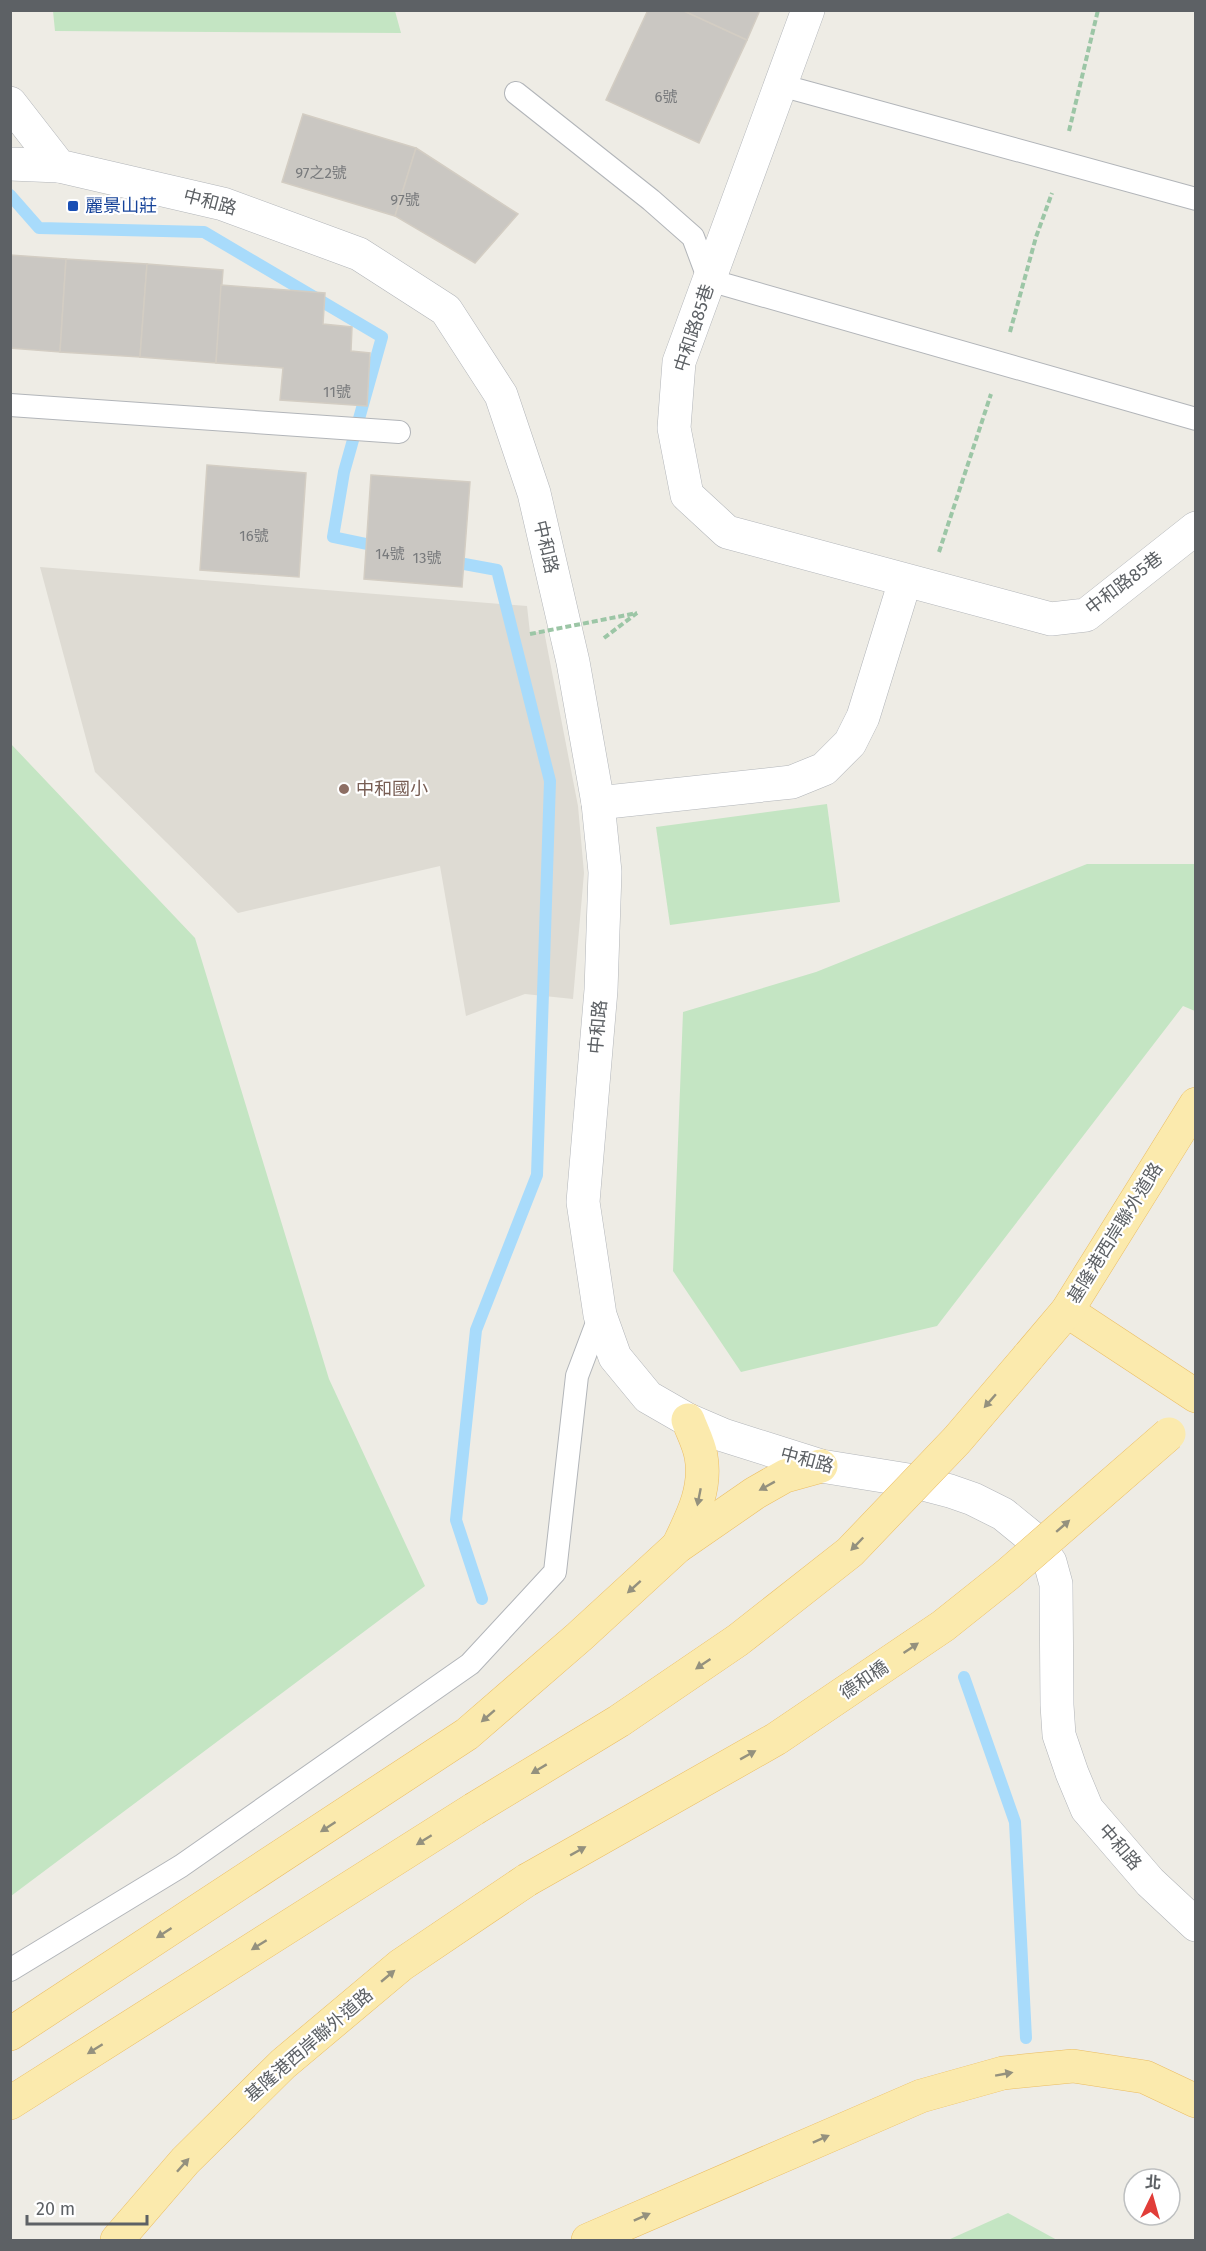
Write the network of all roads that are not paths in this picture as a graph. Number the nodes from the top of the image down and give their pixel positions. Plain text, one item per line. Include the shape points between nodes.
1 (808, 10) edge
2 (780, 85) junction
3 (516, 93) dead end
4 (10, 103) edge
5 (13, 164) edge
6 (59, 166) junction
7 (1196, 199) edge
8 (710, 280) junction
9 (10, 405) edge
10 (1196, 419) edge
11 (391, 431) dead end
12 (1196, 528) edge
13 (916, 584) junction
14 (598, 803) junction
15 (1196, 1104) edge
16 (1067, 1311) junction
17 (600, 1316) junction
18 (1196, 1396) edge
19 (1196, 1405) edge
20 (688, 1420) junction
21 (821, 1466) junction
22 (677, 1547) junction
23 (527, 1880) joint
24 (1196, 1925) edge
25 (10, 1970) edge
26 (10, 2034) edge
27 (1196, 2100) edge
28 (10, 2103) edge
29 (117, 2241) edge
30 (588, 2241) edge

1 - 2 street, 中和路85巷
2 - 7 lane
2 - 8 street, 中和路85巷
3 - 8 lane via 693,237
4 - 6 street
5 - 6 street, 中和路
6 - 14 street, 中和路 via 223,204 359,254 446,310 501,395 534,493 573,662
8 - 10 lane
8 - 13 street, 中和路85巷 via 679,362 674,428 687,495 727,532
9 - 11 lane
12 - 13 street, 中和路85巷 via 1086,615 1051,619
13 - 14 street via 863,717 850,743 824,769 792,782
14 - 17 street, 中和路 via 605,872 601,990 583,1202
15 - 16 main road, 基隆港西岸聯外道路
16 - 18 main road
16 -> 28 main road, 基隆港西岸聯外道路, bridge via 957,1440 850,1552 738,1640 619,1721
17 - 20 street, 中和路 via 615,1357 633,1381 648,1397
17 - 25 lane via 577,1376 555,1572 470,1664 181,1866
23 -> 19 main road, 德和橋, bridge via 776,1739 943,1626 1007,1575
20 - 21 street, 中和路
20 -> 22 main road via 701,1454 702,1479 697,1507
21 -> 22 main road via 785,1476
21 - 24 street, 中和路 via 950,1491 1003,1514 1030,1536 1050,1562 1056,1584 1059,1735 1087,1809 1150,1882
22 -> 26 main road via 467,1734
29 -> 23 main road, 基隆港西岸聯外道路 via 185,2161 283,2064 401,1965
30 -> 27 main road via 921,2096 1003,2073 1073,2066 1145,2077

